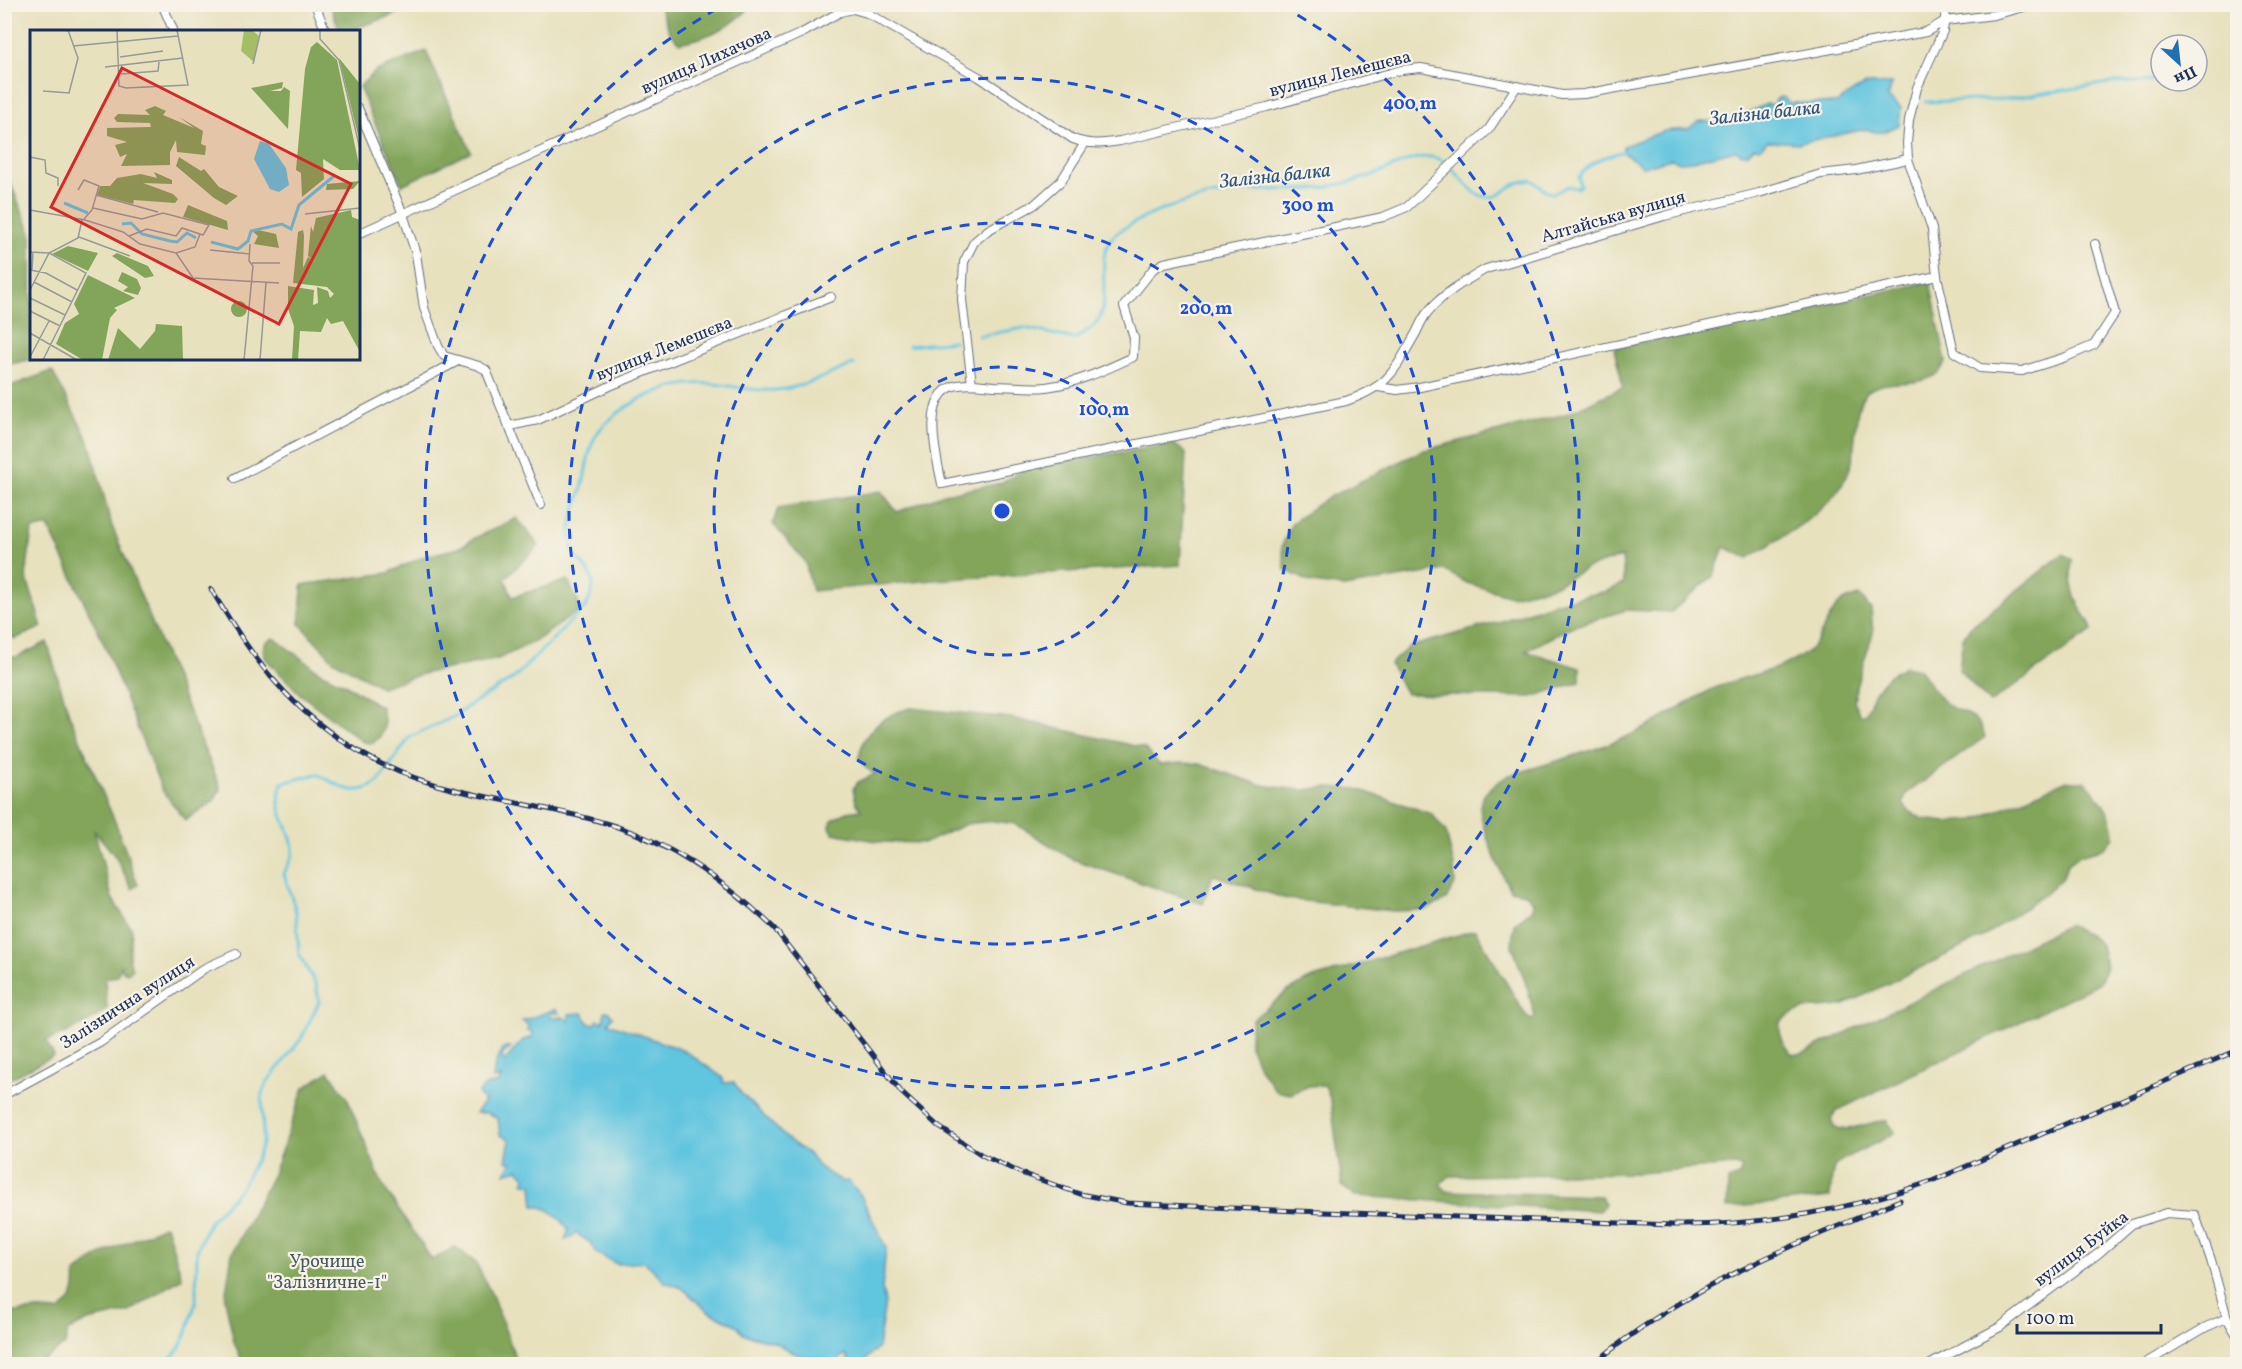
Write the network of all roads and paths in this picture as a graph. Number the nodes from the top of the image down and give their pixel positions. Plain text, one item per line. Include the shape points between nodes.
1 (162, 4) edge
2 (315, 4) edge
3 (1947, 4) edge
4 (2035, 4) edge
5 (1945, 21) junction
6 (173, 30) edge
7 (325, 30) edge
8 (1517, 86) junction
9 (360, 113) edge
10 (1085, 143) junction
11 (1908, 159) junction
12 (403, 214) junction
13 (360, 233) edge
14 (2095, 244) dead end
15 (1937, 276) junction
16 (831, 297) dead end
17 (455, 360) junction
18 (972, 384) junction
19 (1378, 387) junction
20 (509, 426) junction
21 (236, 478) dead end
22 (541, 505) dead end
23 (236, 954) dead end
24 (4, 1095) edge
25 (2228, 1318) junction
26 (2238, 1337) edge
27 (1931, 1365) edge
28 (2144, 1365) edge

1 - 6 street
2 - 7 street
3 - 5 street
4 - 5 street, вулиця Лемешєва via 1994,15
5 - 8 street, вулиця Лемешєва via 1926,32 1596,93 1562,94
5 - 11 street via 1917,88 1909,120
8 - 10 street, вулиця Лемешєва via 1421,68 1401,70 1120,141
8 - 18 street via 1489,129 1407,207 1383,217 1164,263 1153,269 1124,306 1134,338 1133,357 1090,377 1045,387
9 - 12 street
10 - 12 street, вулиця Лихачова via 979,77 867,13 853,9
10 - 18 street via 1061,182 1034,205 988,230 974,242 964,262 962,300
11 - 15 street via 1932,229
11 - 19 street, Алтайська вулиця via 1821,174 1486,269 1460,284 1427,313 1391,375
12 - 13 street, вулиця Лихачова
12 - 17 street via 416,254 429,324 444,356
14 - 15 street via 2115,313 2094,345 2022,371 1980,368 1954,352
15 - 19 street, Алтайська вулиця via 1420,387
16 - 20 street, вулиця Лемешєва via 612,385 538,420
17 - 20 street via 486,370
17 - 21 street
18 - 19 street, Алтайська вулиця via 954,386 938,399 933,428 942,484 1346,401
20 - 22 street
23 - 24 street, Залізнична вулиця via 205,968 100,1041
25 - 26 street
25 - 27 street, вулиця Буйка via 2195,1215 2167,1213 2132,1224 2000,1327
25 - 28 street

